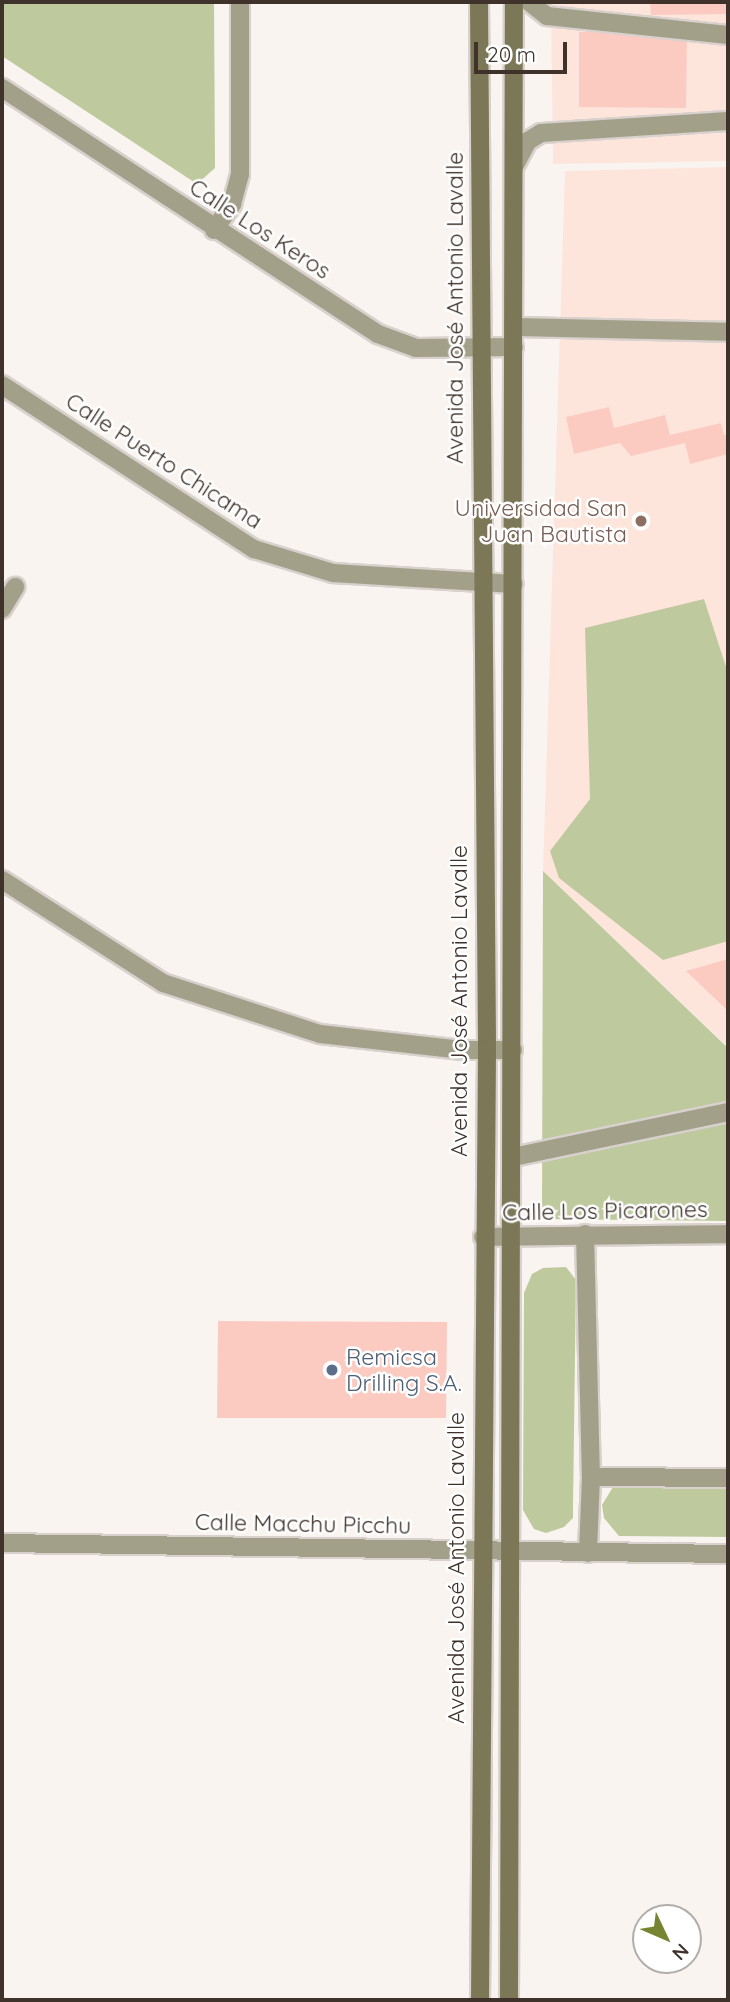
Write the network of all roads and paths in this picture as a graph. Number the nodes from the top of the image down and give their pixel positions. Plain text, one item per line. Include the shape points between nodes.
1 (240, 2) edge
2 (479, 2) edge
3 (514, 2) edge
4 (529, 2) edge
5 (728, 35) edge
6 (2, 88) edge
7 (728, 121) edge
8 (514, 167) junction
9 (214, 230) junction
10 (514, 327) junction
11 (728, 332) edge
12 (513, 348) junction
13 (479, 349) junction
14 (2, 385) edge
15 (514, 583) junction
16 (480, 584) junction
17 (15, 587) dead end
18 (2, 609) edge
19 (2, 880) edge
20 (487, 1050) junction
21 (513, 1050) junction
22 (728, 1112) edge
23 (513, 1157) junction
24 (584, 1234) junction
25 (728, 1234) edge
26 (510, 1236) junction
27 (483, 1237) junction
28 (591, 1477) junction
29 (728, 1478) edge
30 (2, 1532) edge
31 (10, 1542) edge
32 (480, 1553) junction
33 (511, 1553) junction
34 (588, 1553) junction
35 (728, 1554) edge
36 (480, 2000) edge
37 (509, 2000) edge

1 - 9 street via 240,174 232,204
2 - 13 main road, Avenida José Antonio Lavalle
3 - 8 main road
4 - 5 street via 547,16
6 - 9 street, Calle Los Keros
7 - 8 street via 541,133 528,141
8 - 10 main road
9 - 13 street, Calle Los Keros via 378,334 416,348
10 - 11 street
10 - 12 main road
12 - 13 street, Calle Los Keros
12 - 15 main road
13 - 16 main road, Avenida José Antonio Lavalle
14 - 16 street, Calle Puerto Chicama via 254,549 333,573
15 - 16 street, Calle Puerto Chicama
15 - 21 main road
16 - 20 main road, Avenida José Antonio Lavalle
17 - 18 street
19 - 20 street via 163,983 320,1034
20 - 21 street
20 - 27 main road, Avenida José Antonio Lavalle
21 - 23 main road
22 - 23 street
23 - 26 main road
24 - 25 street, Calle Los Picarones
24 - 26 street, Calle Los Picarones
24 - 28 street
26 - 27 street, Calle Los Picarones
26 - 33 main road
27 - 32 main road, Avenida José Antonio Lavalle
28 - 29 street
28 - 34 street
30 - 31 street
31 - 32 street, Calle Macchu Picchu
32 - 33 street, Calle Macchu Picchu
32 - 36 main road, Avenida José Antonio Lavalle
33 - 34 street, Calle Macchu Picchu
33 - 37 main road
34 - 35 street, Calle Macchu Picchu

